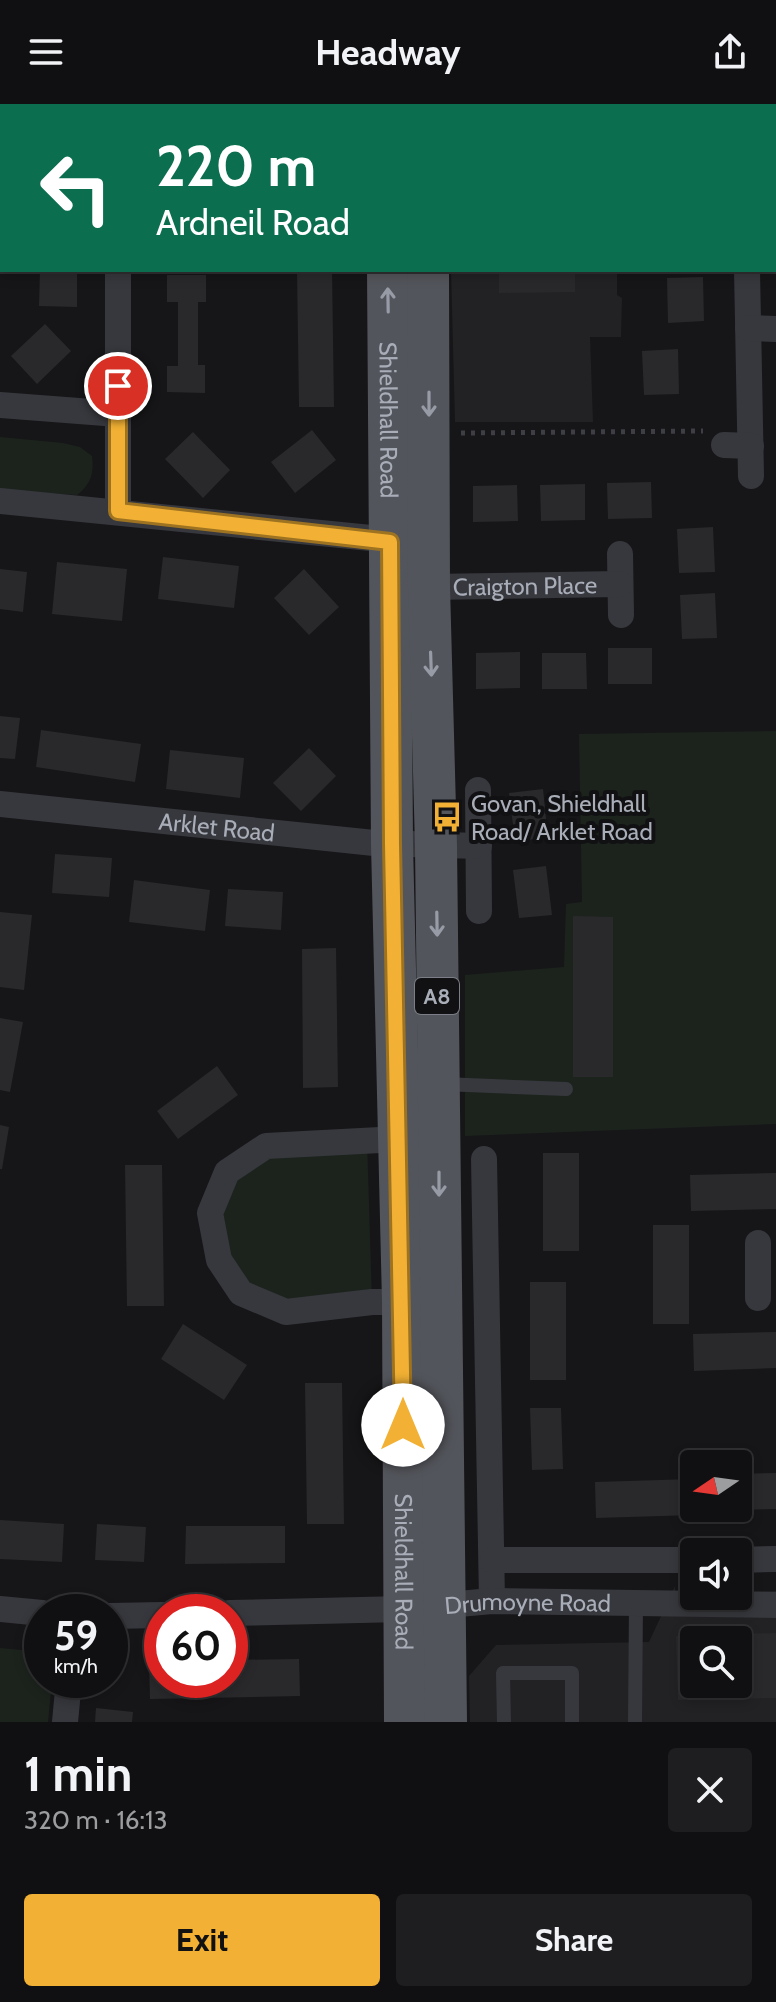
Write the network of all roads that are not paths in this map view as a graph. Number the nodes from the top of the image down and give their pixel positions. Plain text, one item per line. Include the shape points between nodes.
1 (118, 272) edge
2 (388, 272) edge
3 (428, 272) edge
4 (747, 272) edge
5 (748, 328) junction
6 (776, 329) edge
7 (0, 405) edge
8 (118, 414) junction
9 (751, 476) dead end
10 (0, 501) edge
11 (118, 511) junction
12 (410, 541) junction
13 (620, 554) dead end
14 (620, 584) junction
15 (429, 587) junction
16 (621, 615) dead end
17 (478, 790) dead end
18 (0, 804) edge
19 (392, 844) junction
20 (436, 846) junction
21 (479, 846) junction
22 (479, 911) dead end
23 (438, 1084) junction
24 (566, 1089) dead end
25 (399, 1139) junction
26 (484, 1159) dead end
27 (758, 1243) dead end
28 (764, 1280) edge
29 (403, 1302) junction
30 (776, 1559) edge
31 (493, 1560) junction
32 (680, 1560) edge
33 (752, 1560) edge
34 (492, 1601) junction
35 (636, 1603) junction
36 (776, 1605) edge
37 (423, 1608) junction
38 (0, 1609) edge
39 (24, 1611) edge
40 (248, 1613) edge
41 (67, 1698) edge
42 (65, 1722) edge
43 (405, 1722) edge
44 (446, 1722) edge
45 (504, 1722) edge
46 (572, 1722) edge
47 (635, 1722) edge

1 - 8 street
12 -> 2 main road, Shieldhall Road / A8
3 -> 12 main road, Shieldhall Road / A8 via 429,433
4 - 5 street
5 - 6 street
5 - 9 street via 738,445
7 - 8 street
8 - 11 street
10 - 11 street
11 - 12 street
12 - 15 main road, Shieldhall Road / A8
12 - 19 main road, Shieldhall Road / A8
13 - 14 street, Craigton Place
14 - 15 street, Craigton Place
14 - 16 street, Craigton Place
15 -> 20 main road, Shieldhall Road / A8
17 - 21 street
18 - 19 street, Arklet Road
19 - 20 street, Arklet Road
19 - 25 main road, Shieldhall Road / A8
20 - 21 street, Arklet Road
20 -> 23 main road, Shieldhall Road / A8
21 - 22 street
23 - 24 lane
23 -> 37 main road, Shieldhall Road / A8
25 - 29 main road, Shieldhall Road / A8
25 - 29 street via 266,1146 227,1172 210,1213 219,1260 241,1293 286,1312
26 - 31 street
27 - 28 street
29 - 37 main road, Shieldhall Road / A8
30 - 33 street
31 - 32 street, Drumoyne Road
31 - 34 street
34 - 35 street, Drumoyne Road
34 - 37 street, Drumoyne Road
35 - 36 street, Drumoyne Road
35 - 47 lane
37 - 40 street, Drumoyne Road
37 - 43 main road, Shieldhall Road / A8
37 - 44 main road, Shieldhall Road / A8
38 - 39 street
41 - 42 street
45 - 46 lane via 503,1673 572,1673

